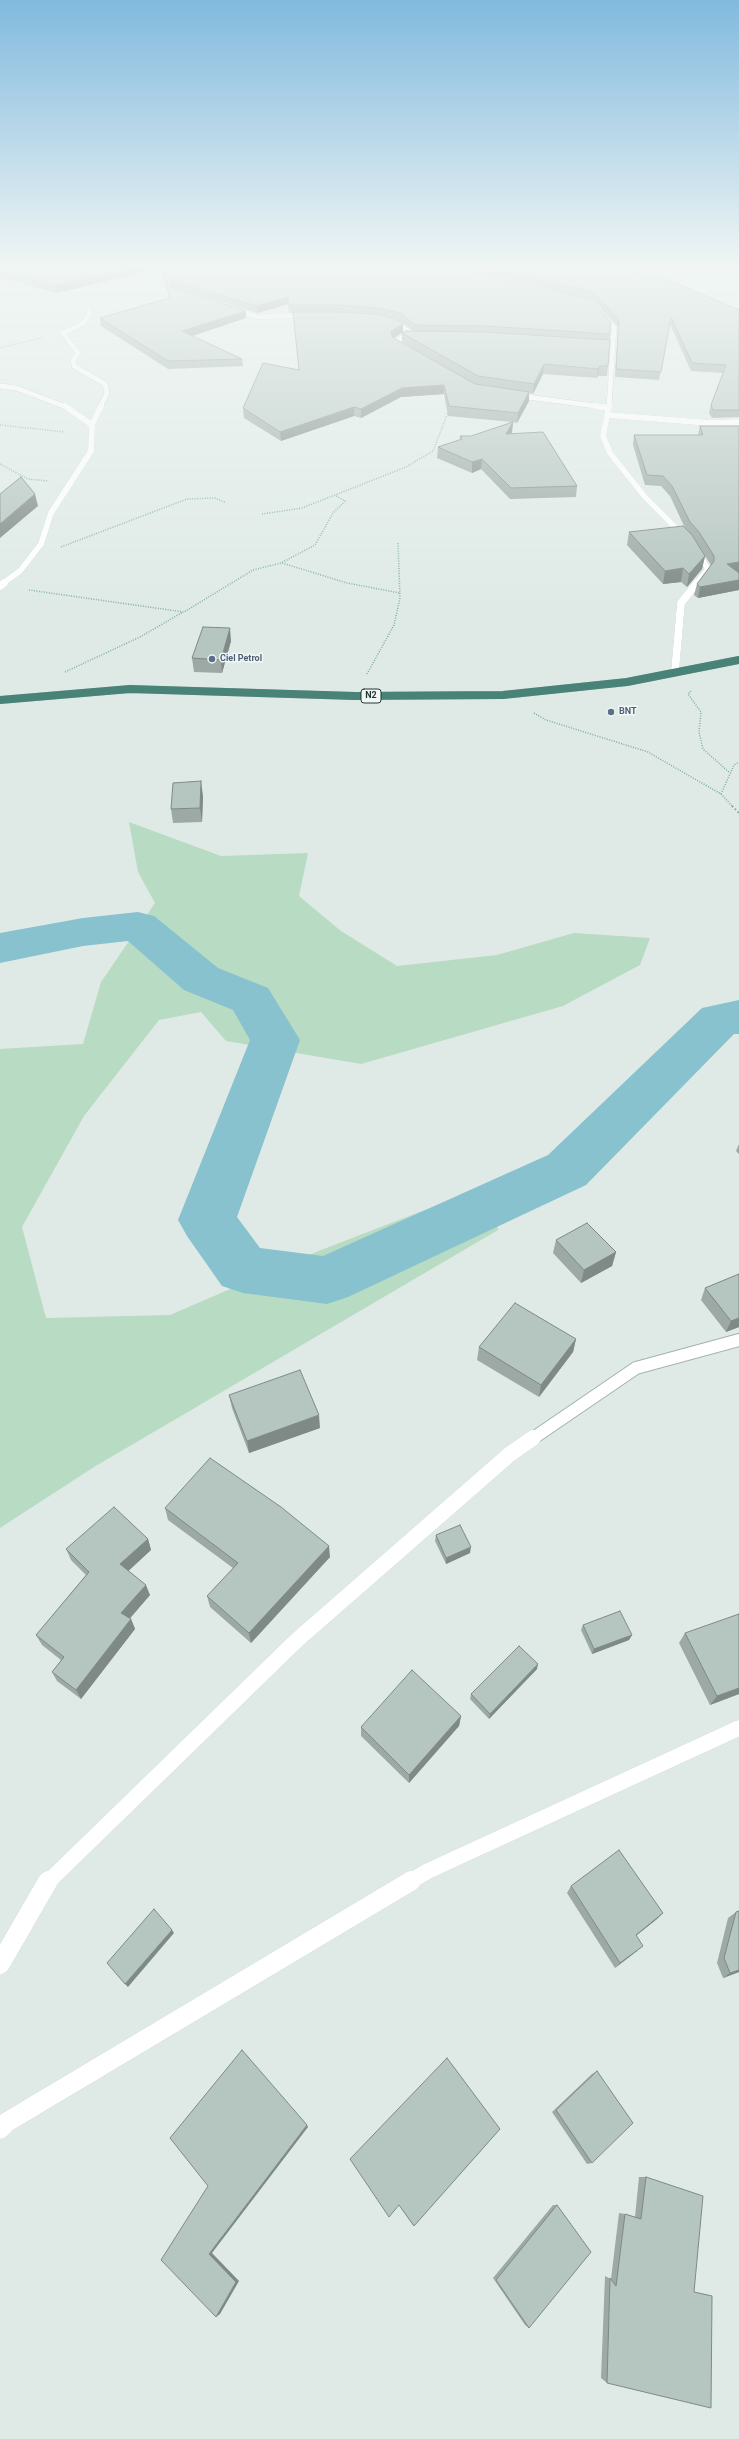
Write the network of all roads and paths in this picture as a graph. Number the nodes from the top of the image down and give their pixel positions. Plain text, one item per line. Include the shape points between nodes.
1 (98, 380) edge
2 (611, 380) edge
3 (0, 386) edge
4 (508, 394) edge
5 (450, 407) edge
6 (609, 408) junction
7 (608, 415) junction
8 (739, 422) edge
9 (0, 425) edge
10 (92, 425) junction
11 (92, 434) junction
12 (0, 464) edge
13 (70, 483) junction
14 (334, 495) junction
15 (226, 503) dead end
16 (262, 514) dead end
17 (398, 543) dead end
18 (59, 548) dead end
19 (281, 563) junction
20 (0, 586) edge
21 (400, 593) junction
22 (184, 612) junction
23 (739, 660) edge
24 (675, 671) junction
25 (65, 672) dead end
26 (503, 695) junction
27 (355, 696) junction
28 (0, 700) edge
29 (739, 762) edge
30 (730, 773) junction
31 (721, 794) junction
32 (739, 813) edge
33 (739, 1340) edge
34 (739, 1728) edge
35 (0, 1964) edge
36 (0, 2129) edge

1 - 10 street via 105,384 107,393
2 - 6 street
3 - 10 street via 16,388 63,405
4 - 6 street
5 - 14 path via 433,451 406,467
6 - 7 street
7 - 8 street via 710,423
7 - 24 street via 603,436 610,453 645,497 693,545 708,569 680,603
9 - 11 path
10 - 11 street
11 - 13 street via 91,450
12 - 13 path via 28,479
13 - 20 street via 51,513 41,544 20,571
14 - 16 path via 302,508
14 - 19 path via 345,501 333,513 315,545
15 - 18 path via 215,498 187,499
17 - 21 path
19 - 21 path via 347,583
19 - 22 path via 253,570
20 - 22 path
21 - 27 path via 394,625
22 - 25 path via 140,637
23 - 24 highway, N2
24 - 26 highway, N2 via 627,682
24 - 30 path via 692,689 688,694 701,712 699,732 703,749
26 - 27 highway, N2
26 - 31 path via 546,720 648,752
27 - 28 highway, N2 via 130,689
29 - 30 path
30 - 31 path
31 - 32 path
33 - 35 street via 636,1368 510,1454 297,1640 50,1878
34 - 36 street via 428,1871 7,2122

